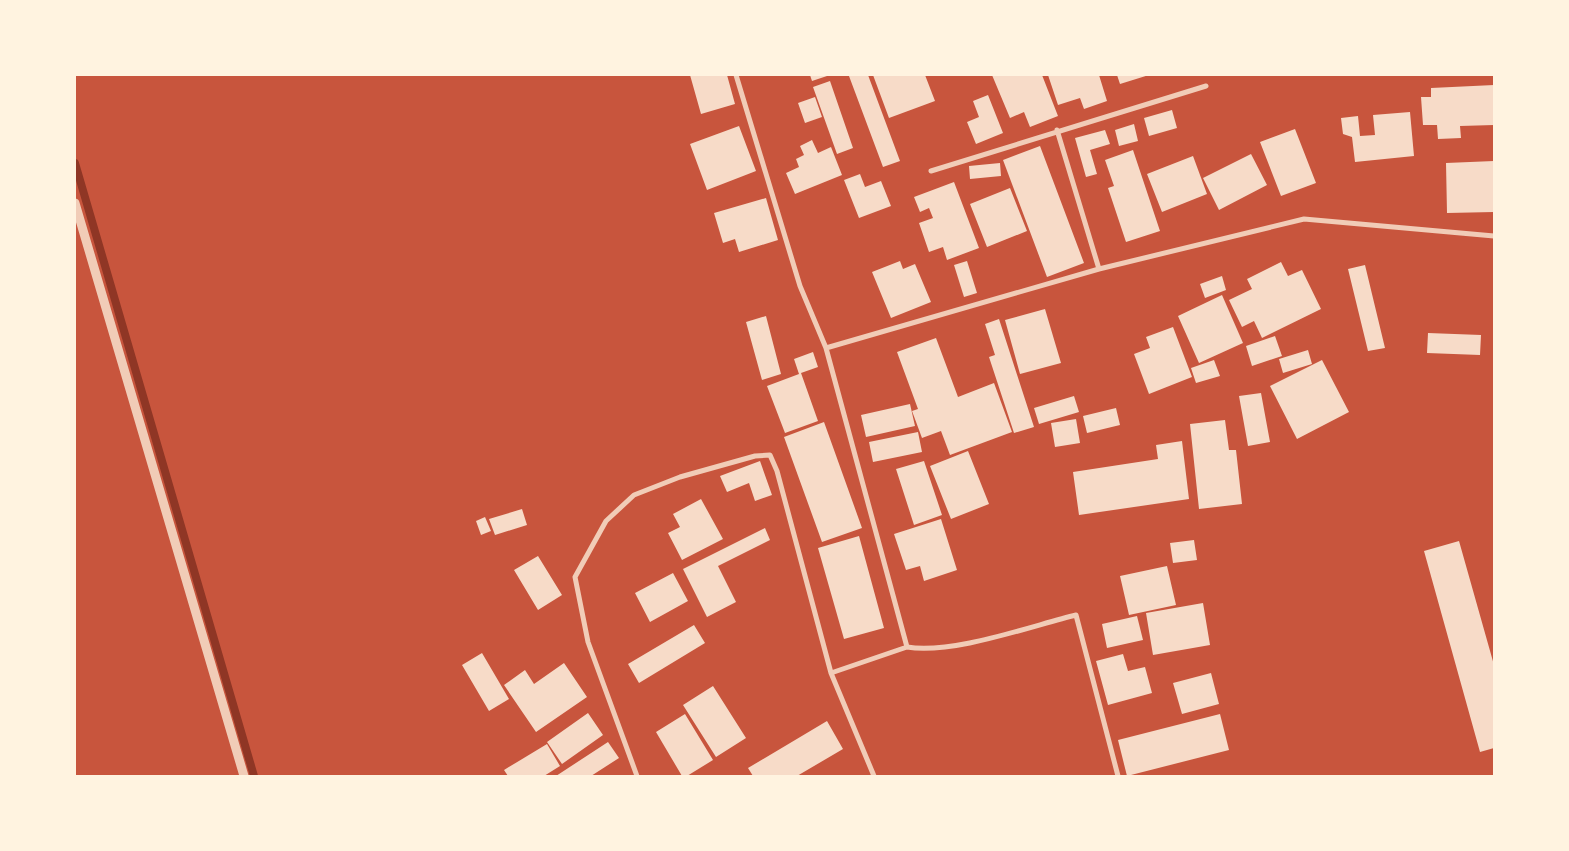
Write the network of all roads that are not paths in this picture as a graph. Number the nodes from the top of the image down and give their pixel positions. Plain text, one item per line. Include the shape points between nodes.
1 (736, 75) edge
2 (1206, 86) dead end
3 (1057, 130) junction
4 (931, 171) dead end
5 (75, 204) edge
6 (1494, 236) edge
7 (1099, 269) junction
8 (826, 348) junction
9 (907, 647) junction
10 (831, 673) junction
11 (244, 776) edge
12 (637, 776) edge
13 (874, 776) edge
14 (1118, 776) edge

1 - 8 street via 800,286
2 - 3 street
3 - 4 street
3 - 7 street
5 - 11 street
6 - 7 street via 1304,219
7 - 8 street
8 - 9 street
9 - 10 street
9 - 14 street via 936,649 957,645 1076,614
10 - 12 street via 770,455 689,474 634,494 606,521 575,577 588,642
10 - 13 street

